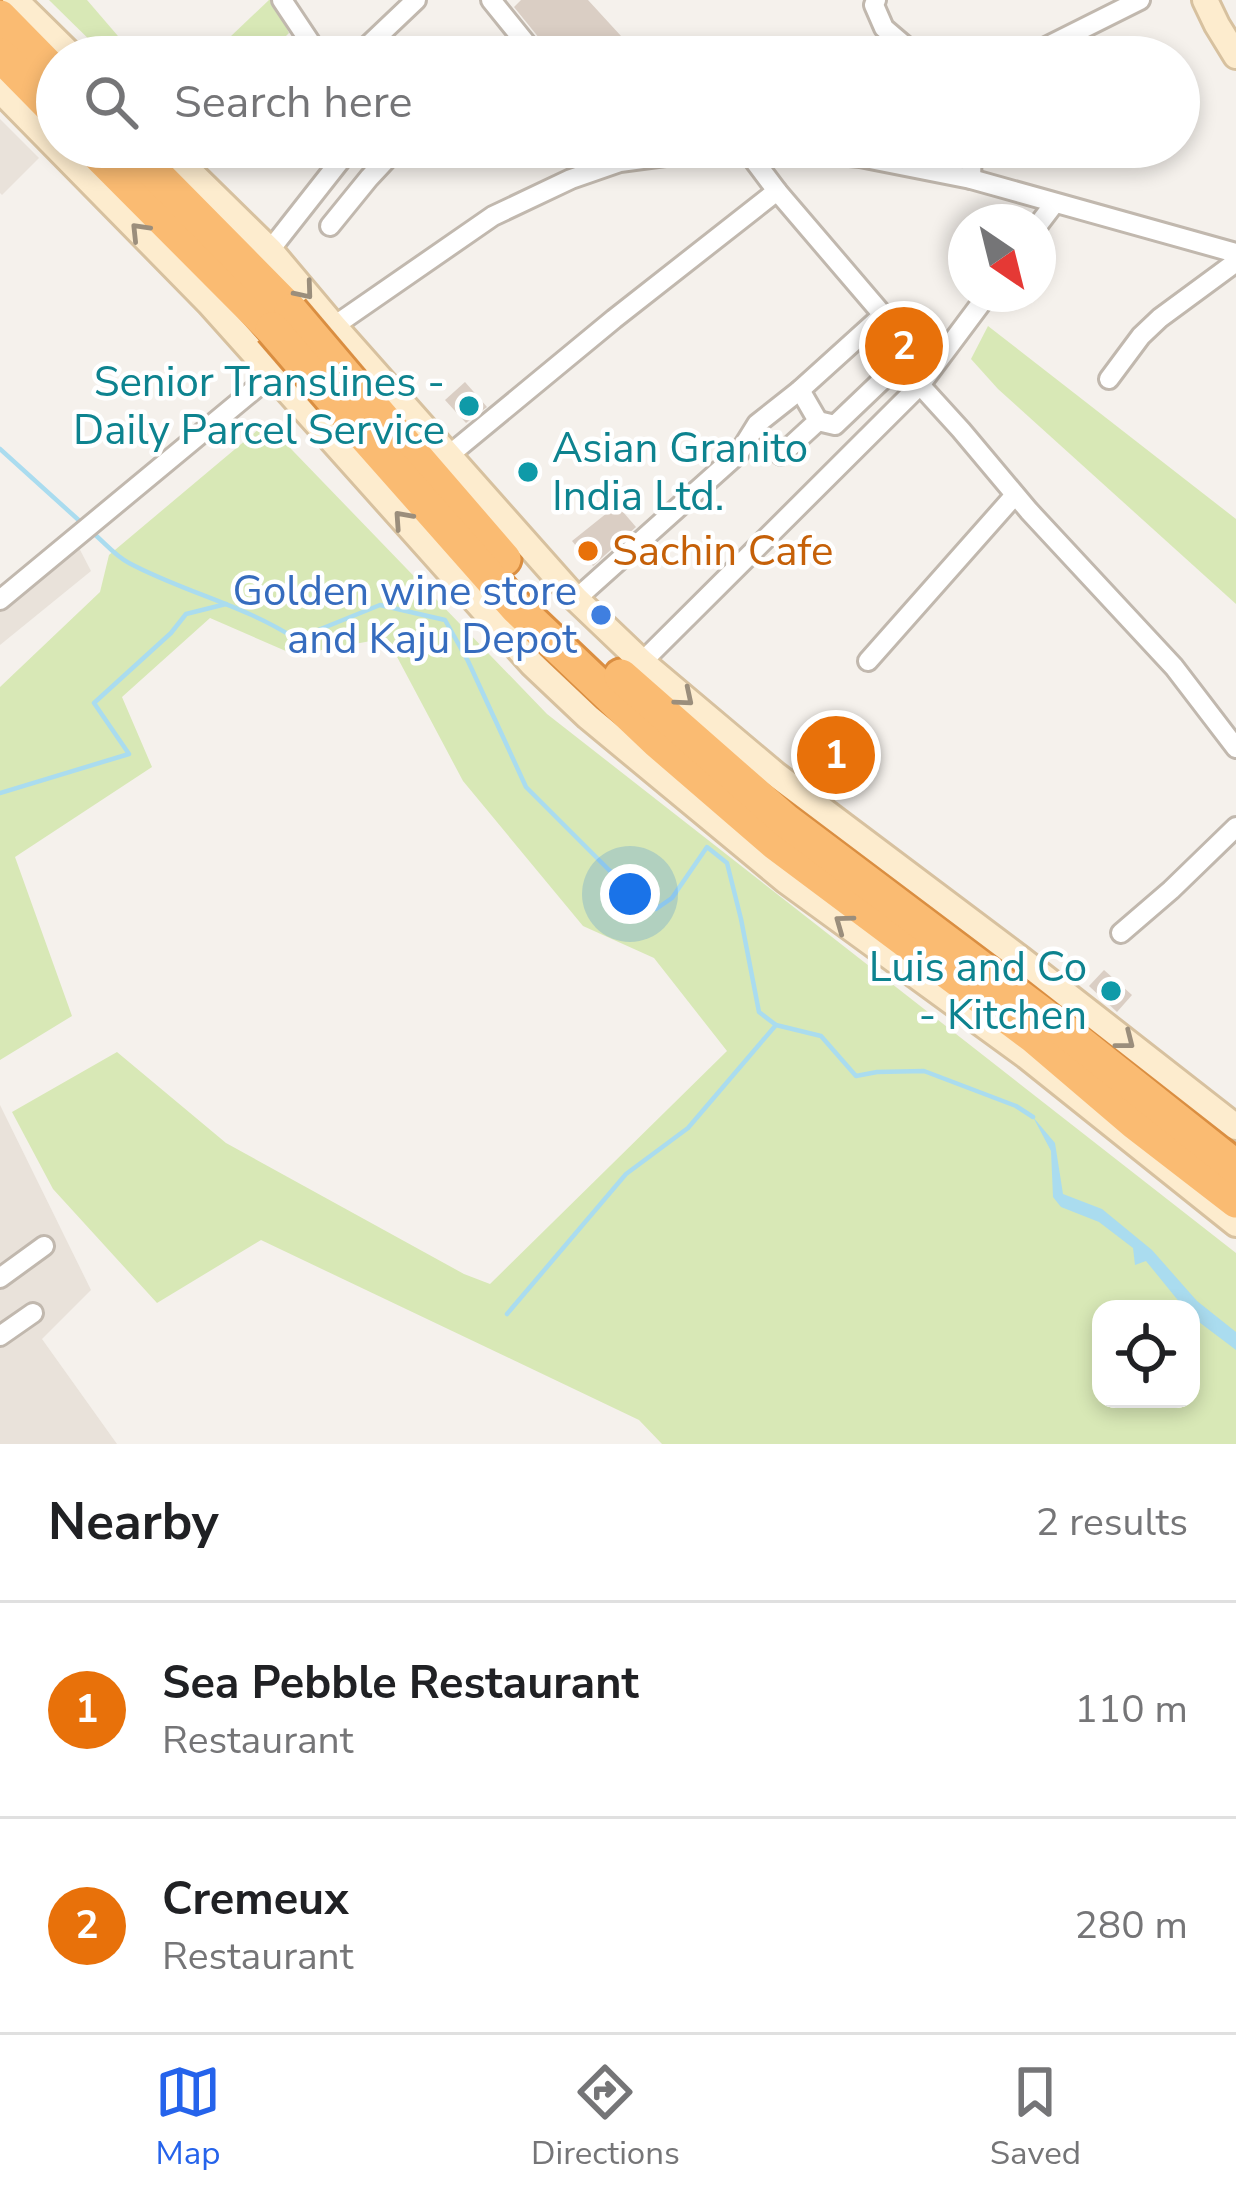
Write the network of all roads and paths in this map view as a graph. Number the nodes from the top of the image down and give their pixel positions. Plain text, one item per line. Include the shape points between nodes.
1 (15, 0) edge
2 (282, 0) edge
3 (416, 0) edge
4 (491, 0) edge
5 (876, 0) edge
6 (1140, 0) edge
7 (1205, 0) edge
8 (0, 17) edge
9 (52, 36) edge
10 (306, 36) edge
11 (378, 36) edge
12 (520, 36) edge
13 (893, 36) edge
14 (1069, 36) edge
15 (36, 54) edge
16 (0, 56) edge
17 (1236, 56) edge
18 (0, 90) edge
19 (36, 92) edge
20 (36, 127) edge
21 (77, 168) edge
22 (114, 168) edge
23 (147, 168) edge
24 (186, 168) edge
25 (334, 168) edge
26 (378, 168) edge
27 (590, 168) edge
28 (759, 168) edge
29 (916, 168) edge
30 (971, 168) edge
31 (971, 179) junction
32 (776, 191) junction
33 (1054, 204) edge
34 (1056, 205) edge
35 (330, 226) dead end
36 (270, 250) junction
37 (1236, 257) edge
38 (975, 312) edge
39 (282, 320) junction
40 (333, 325) junction
41 (273, 374) junction
42 (1108, 379) dead end
43 (920, 385) junction
44 (800, 390) junction
45 (343, 392) junction
46 (818, 421) junction
47 (781, 455) dead end
48 (448, 456) junction
49 (1015, 495) junction
50 (576, 599) junction
51 (0, 600) edge
52 (868, 661) dead end
53 (642, 662) junction
54 (1236, 748) edge
55 (1236, 827) edge
56 (1121, 933) dead end
57 (1236, 1127) edge
58 (1236, 1167) edge
59 (1236, 1202) edge
60 (1236, 1224) edge
61 (44, 1246) dead end
62 (0, 1278) edge
63 (34, 1313) dead end
64 (0, 1336) edge

1 - 9 street
2 - 10 street
3 - 11 street
4 - 12 street
5 - 13 street
6 - 14 street
7 - 17 street
8 - 15 highway
16 - 19 highway
20 -> 18 street
41 -> 21 street
22 - 39 highway
23 - 39 highway
24 - 36 street
25 - 36 street
26 - 35 street
27 - 40 street via 493,216
28 - 32 street
29 - 31 street
30 - 31 street
31 - 33 street
32 - 44 street via 883,315
32 - 48 street
34 - 37 street
36 -> 40 street
37 - 42 street via 1160,318
38 - 43 street
39 - 45 highway, bridge
40 - 41 street
40 - 48 street
41 - 51 street
60 -> 41 street via 1026,1056 786,881 588,717
43 - 46 street via 900,362 835,425
43 - 49 street
43 - 53 street
44 - 46 street
44 - 50 street
45 - 58 highway via 651,704 785,820
45 - 59 highway via 518,608 658,742 775,843 1033,1036
46 - 47 street
48 - 50 street
49 - 52 street
49 - 54 street via 1174,667
50 - 53 street
53 -> 57 street via 775,774
55 - 56 street
61 - 62 street
63 - 64 street

